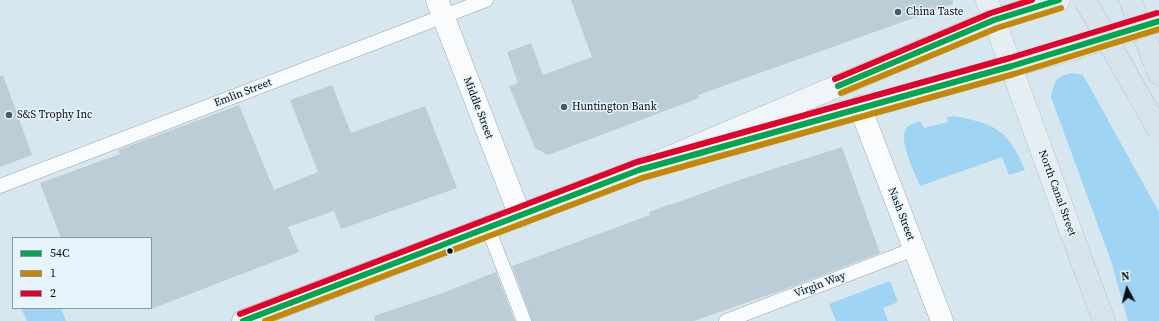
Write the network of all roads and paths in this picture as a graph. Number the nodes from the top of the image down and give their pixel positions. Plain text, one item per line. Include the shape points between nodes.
1 (486, 0) edge
2 (1085, 0) edge
3 (1130, 0) edge
4 (1055, 1) edge
5 (440, 8) edge
6 (990, 10) edge
7 (1159, 20) edge
8 (1012, 66) junction
9 (1159, 74) edge
10 (860, 107) junction
11 (1159, 131) edge
12 (640, 170) junction
13 (0, 186) edge
14 (520, 216) junction
15 (488, 228) junction
16 (1074, 240) junction
17 (914, 249) junction
18 (243, 321) edge
19 (524, 321) edge
20 (726, 321) edge
21 (942, 321) edge
22 (1096, 321) edge
23 (1104, 321) edge

1 - 5 lane, Emlin Street
2 - 11 highway, bridge
3 - 9 highway
4 - 6 main road
5 - 13 lane, Emlin Street
5 - 14 street, Middle Street
6 - 8 main road, North Canal Street
6 - 12 main road
7 - 8 main road, bridge
8 - 10 main road
8 - 16 main road, North Canal Street
10 - 12 main road
10 - 17 street, Nash Street
12 - 14 main road
14 - 15 main road
15 - 18 main road
15 - 19 lane
16 - 22 main road, North Canal Street
16 - 23 highway
17 - 20 lane, Virgin Way
17 - 21 street, Nash Street

